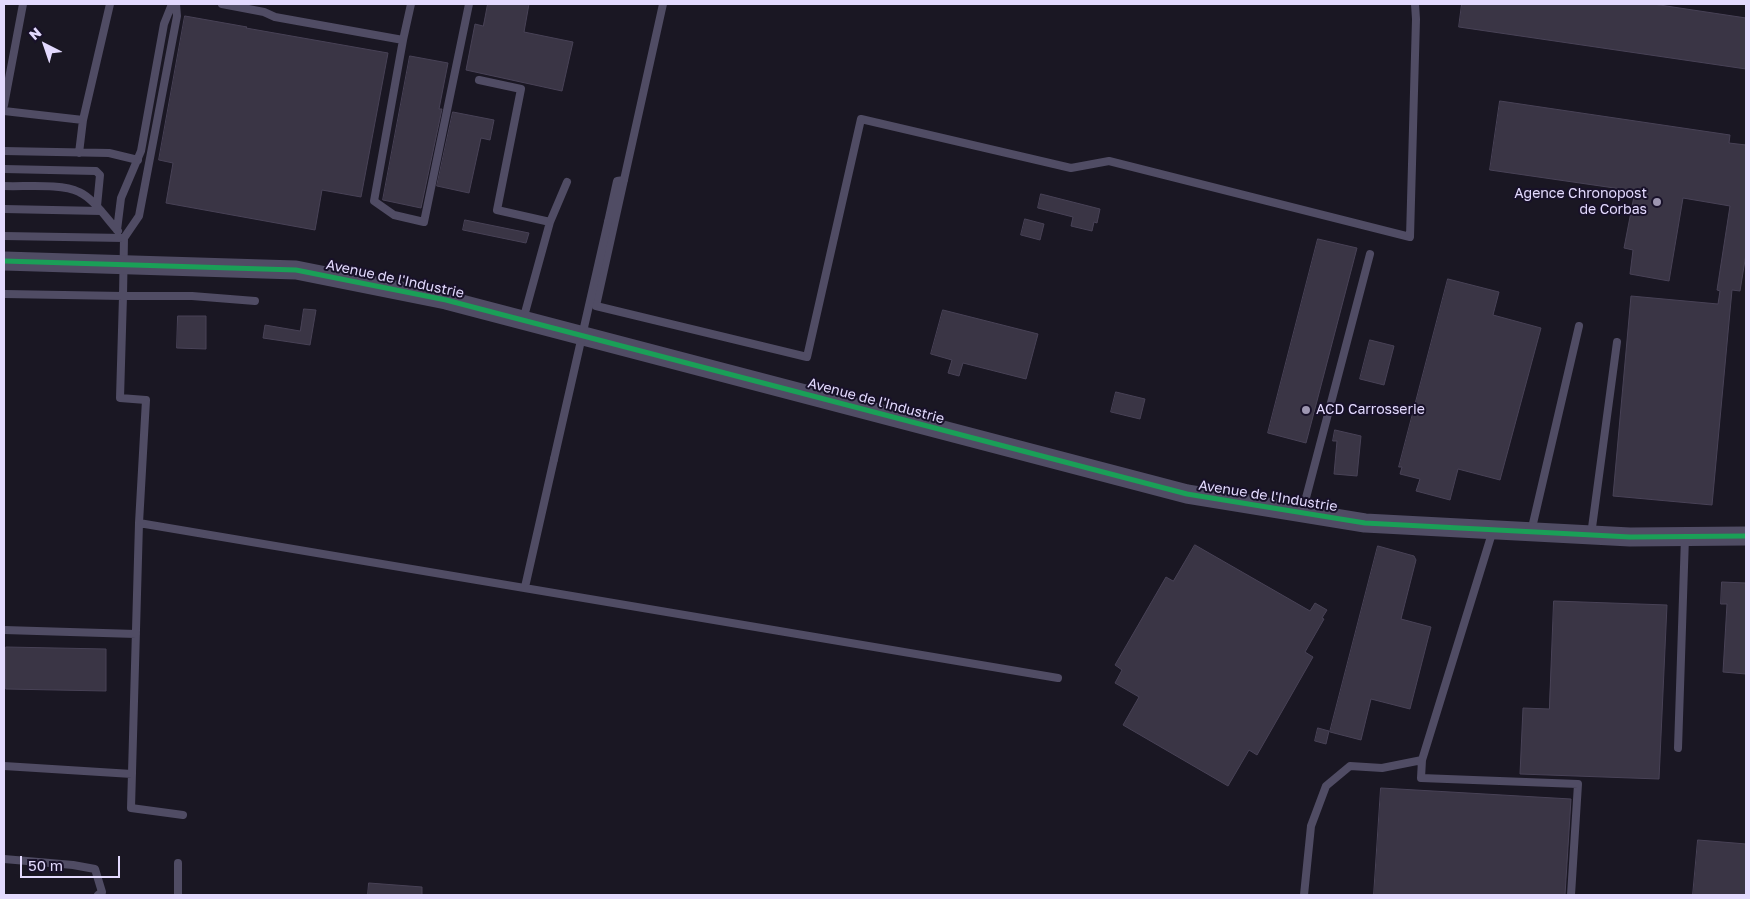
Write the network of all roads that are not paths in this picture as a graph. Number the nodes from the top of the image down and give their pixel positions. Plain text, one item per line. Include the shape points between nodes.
1 (23, 4) edge
2 (110, 4) edge
3 (172, 4) edge
4 (176, 4) edge
5 (222, 4) edge
6 (411, 4) edge
7 (469, 4) edge
8 (663, 4) edge
9 (1415, 4) edge
10 (403, 40) junction
11 (479, 80) dead end
12 (4, 105) edge
13 (4, 111) edge
14 (83, 120) junction
15 (4, 151) edge
16 (79, 153) junction
17 (138, 160) junction
18 (4, 169) edge
19 (624, 180) junction
20 (567, 182) dead end
21 (4, 186) edge
22 (4, 209) edge
23 (99, 209) junction
24 (550, 222) junction
25 (116, 230) junction
26 (4, 236) edge
27 (124, 238) junction
28 (1370, 254) dead end
29 (4, 261) edge
30 (124, 265) junction
31 (4, 294) edge
32 (123, 296) junction
33 (255, 301) dead end
34 (523, 320) junction
35 (1579, 326) dead end
36 (1618, 342) dead end
37 (1302, 512) junction
38 (139, 523) junction
39 (1493, 530) junction
40 (1531, 532) junction
41 (1591, 535) junction
42 (1746, 536) edge
43 (1685, 537) junction
44 (525, 587) junction
45 (4, 630) edge
46 (136, 634) junction
47 (1058, 678) dead end
48 (1678, 748) dead end
49 (1422, 760) junction
50 (4, 766) edge
51 (132, 774) junction
52 (183, 814) dead end
53 (4, 859) edge
54 (178, 863) dead end
55 (98, 895) edge
56 (178, 895) edge
57 (1304, 895) edge
58 (1572, 895) edge

1 - 12 lane
2 - 14 lane
3 - 17 lane via 164,24
4 - 27 lane via 177,16 139,216
5 - 10 lane
6 - 10 lane
7 - 10 lane via 424,222 394,215 374,201
8 - 19 lane
9 - 19 lane via 1410,237 1109,161 1070,168 861,119 807,357 596,306
11 - 24 lane via 520,89 497,210
13 - 14 lane
14 - 16 lane
15 - 16 lane
16 - 17 lane via 110,154
17 - 25 lane via 121,198
18 - 23 lane via 96,171 100,175
19 - 44 lane, bridge via 617,182
20 - 24 lane
21 - 23 lane via 65,188 80,192
22 - 23 lane
23 - 25 lane
24 - 34 lane
25 - 27 lane
26 - 27 lane
27 - 30 lane
28 - 37 lane
29 - 30 street, Avenue de l'Industrie
30 - 32 lane
30 - 34 street, Avenue de l'Industrie via 296,270 446,300
31 - 32 lane
32 - 33 lane via 192,296
32 - 38 lane via 120,398 146,400
34 - 37 street, Avenue de l'Industrie via 1188,494
35 - 40 lane
36 - 41 lane
37 - 39 street, Avenue de l'Industrie via 1365,523
38 - 44 lane
38 - 46 lane
39 - 40 street, Avenue de l'Industrie
39 - 49 lane
40 - 41 street, Avenue de l'Industrie
41 - 43 street, Avenue de l'Industrie
42 - 43 street, Avenue de l'Industrie
43 - 48 lane
44 - 47 lane
45 - 46 lane
46 - 51 lane
49 - 57 lane via 1382,768 1350,766 1326,786 1311,826
49 - 58 lane via 1421,778 1578,784
50 - 51 lane
51 - 52 lane via 131,808
53 - 55 lane via 95,869 102,892
54 - 56 lane

